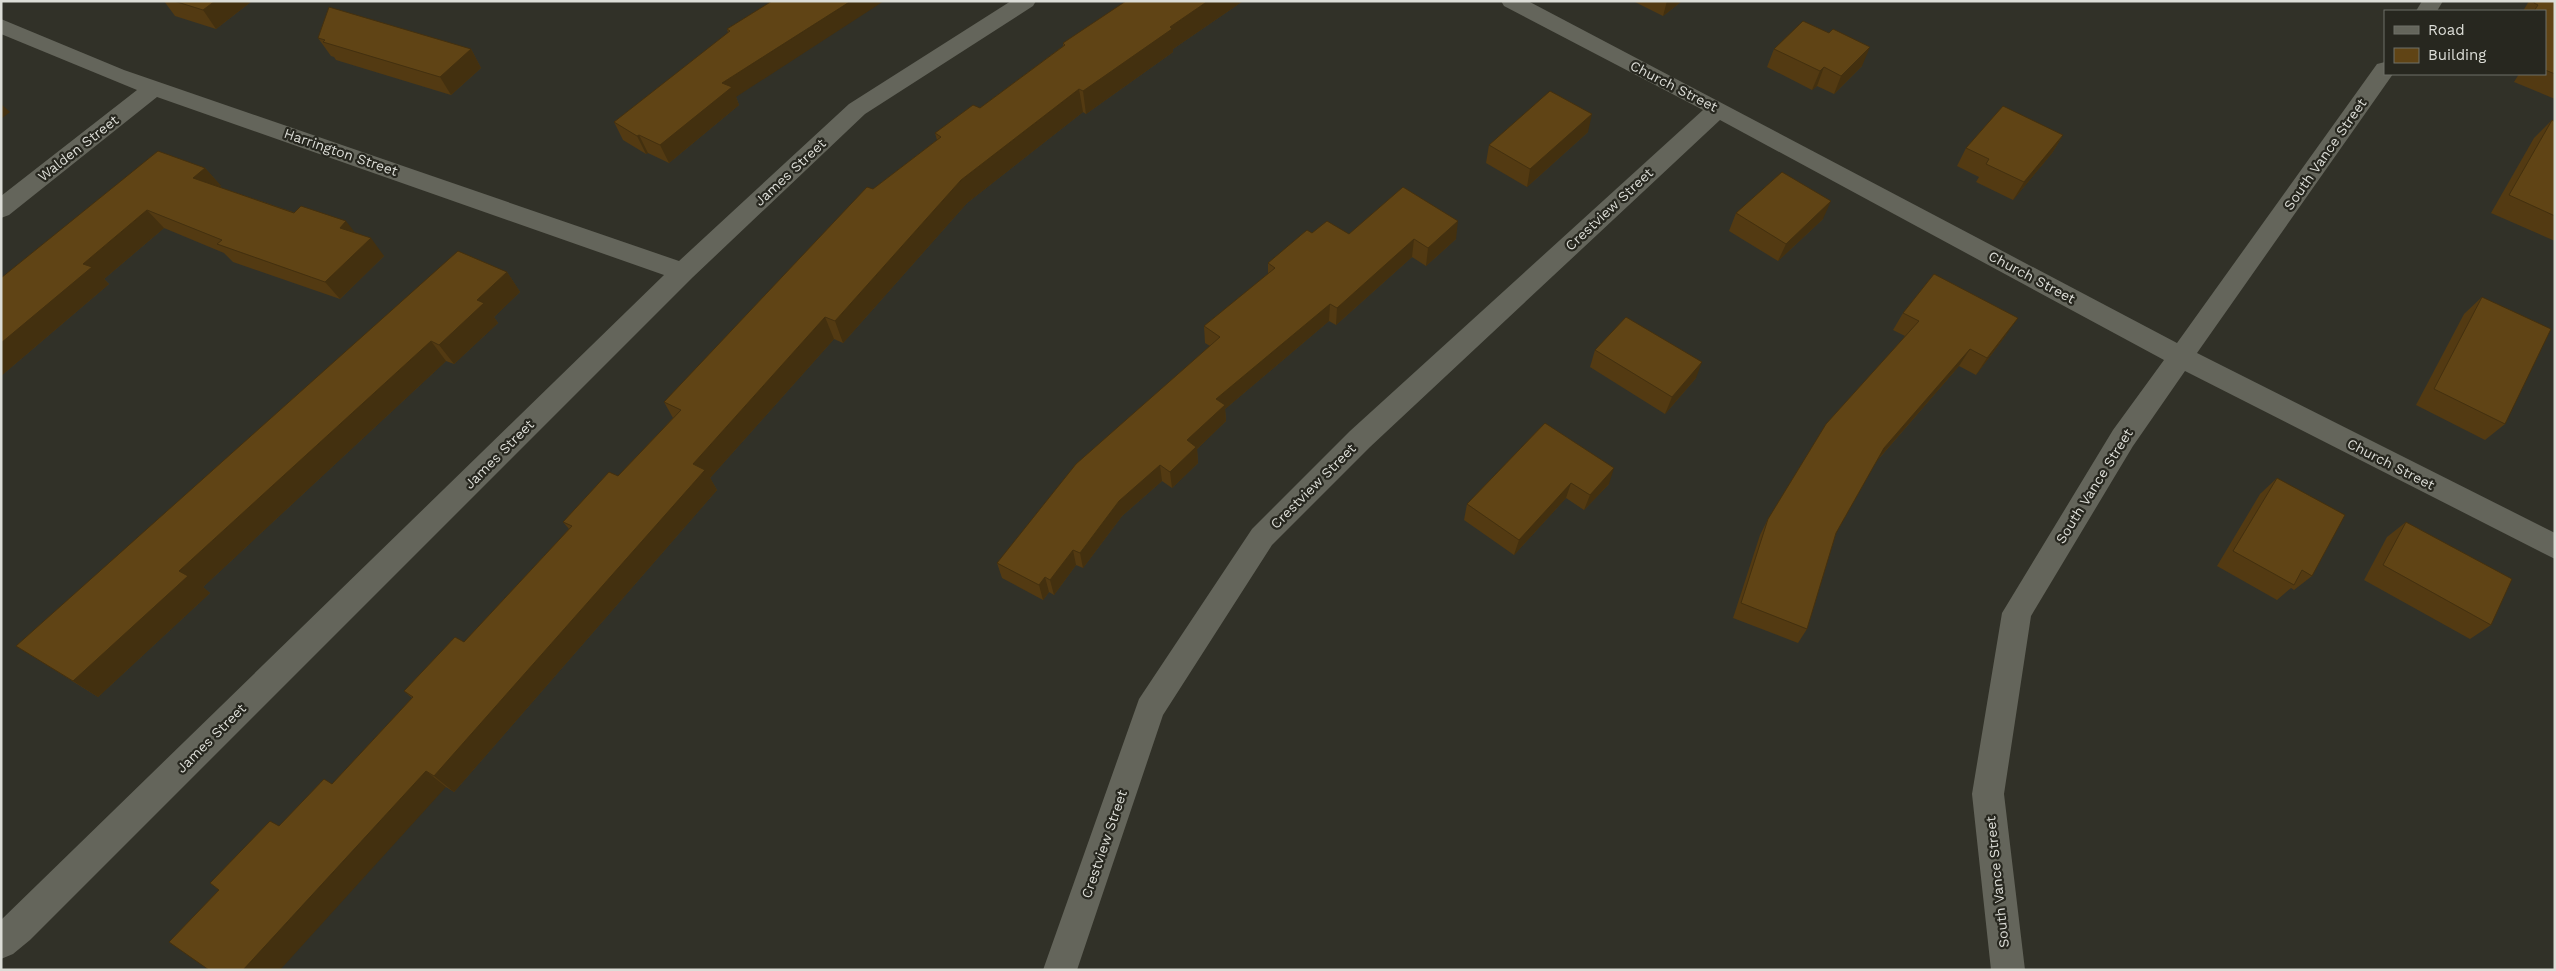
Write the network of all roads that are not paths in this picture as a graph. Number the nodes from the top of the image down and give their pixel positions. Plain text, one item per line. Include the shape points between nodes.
1 (1026, 1) edge
2 (1511, 1) edge
3 (1, 26) edge
4 (2384, 70) edge
5 (156, 87) junction
6 (1718, 108) junction
7 (1, 209) edge
8 (682, 272) junction
9 (2181, 357) junction
10 (2555, 547) edge
11 (1, 942) edge
12 (1060, 970) edge
13 (2008, 970) edge

1 - 8 street, James Street via 857,109
2 - 6 street, Church Street
3 - 5 street, Harrington Street via 116,75
4 - 9 street, South Vance Street
5 - 7 street, Walden Street
5 - 8 street, Harrington Street
6 - 9 street, Church Street
6 - 12 street, Crestview Street via 1360,438 1262,537 1150,708
8 - 11 street, James Street
9 - 10 street, Church Street
9 - 13 street, South Vance Street via 2123,438 2017,613 1988,794

